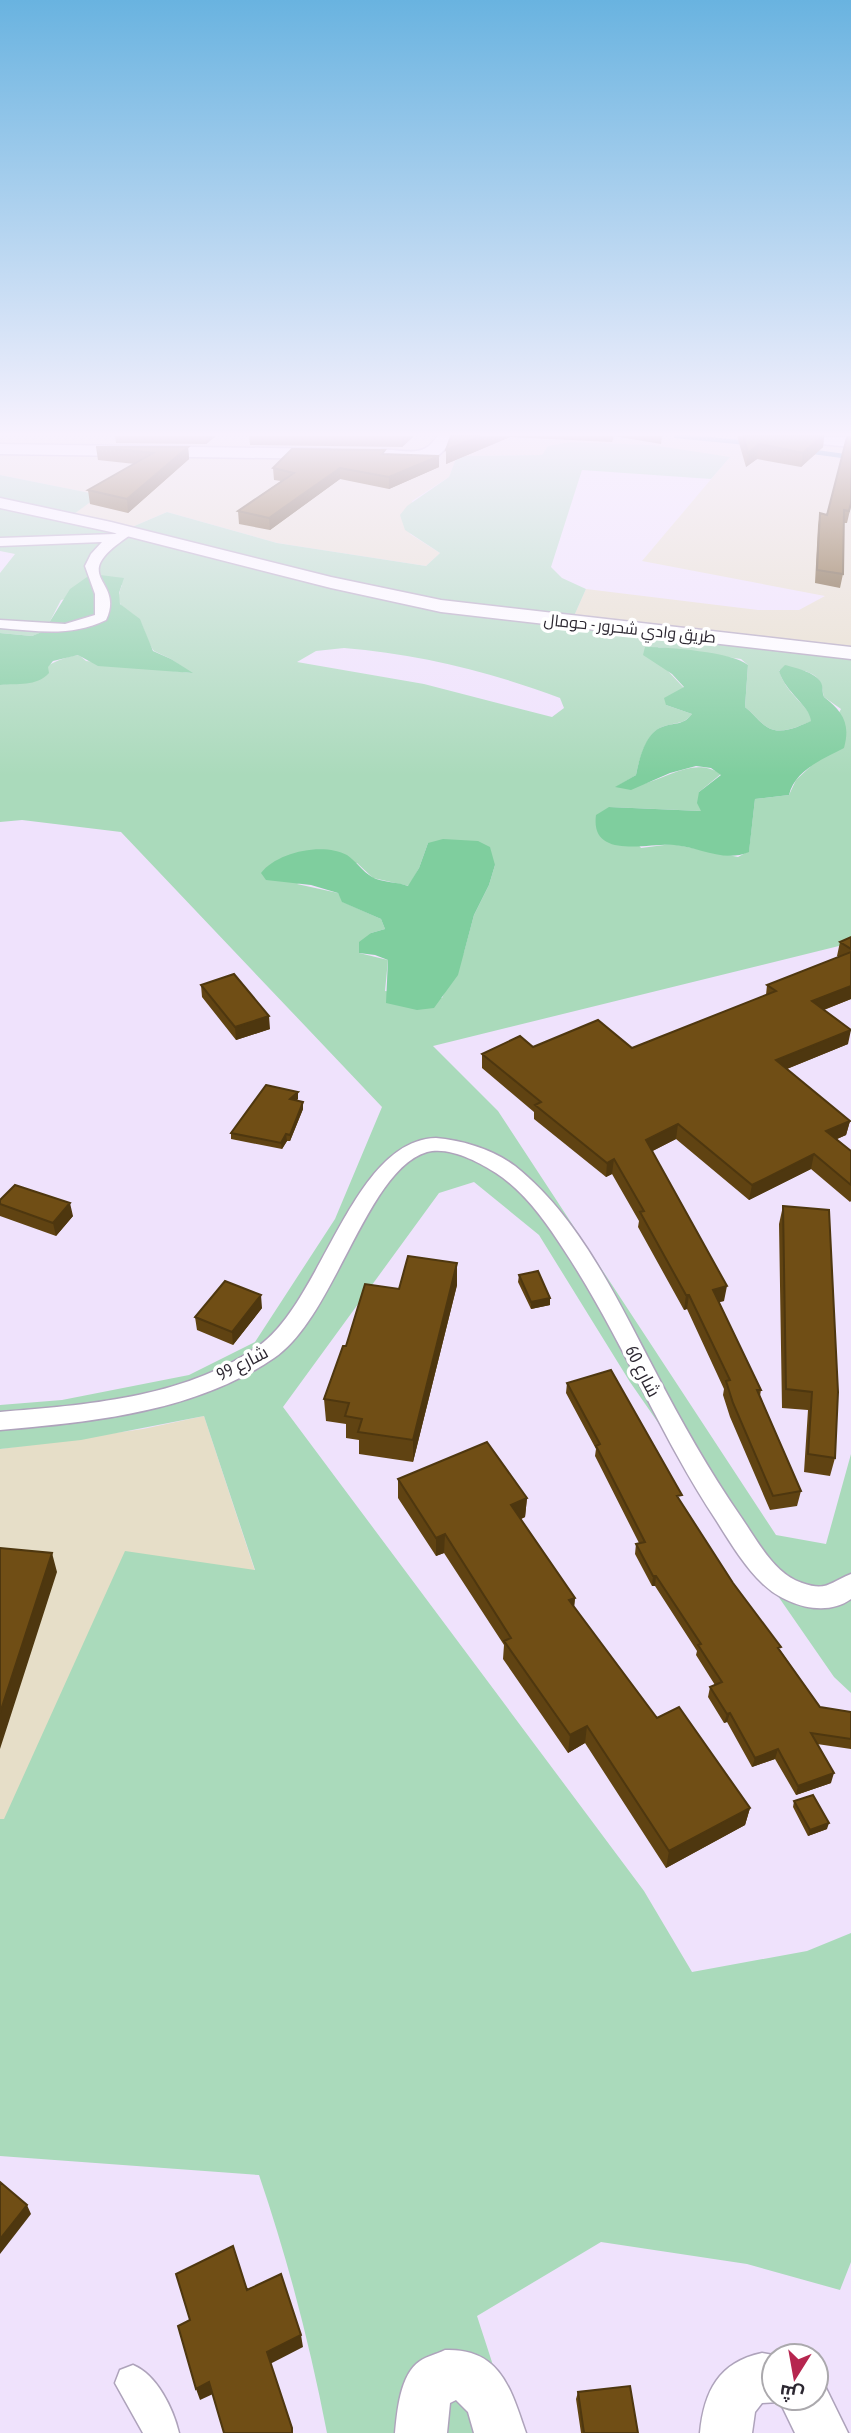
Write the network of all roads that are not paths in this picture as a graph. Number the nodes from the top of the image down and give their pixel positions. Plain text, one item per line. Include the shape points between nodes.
1 (104, 550) edge
2 (188, 550) edge
3 (0, 624) edge
4 (851, 653) edge
5 (425, 1145) joint
6 (0, 1421) edge
7 (851, 1585) edge
8 (760, 2379) edge
9 (133, 2383) dead end
10 (811, 2412) edge
11 (162, 2433) edge
12 (421, 2433) edge
13 (500, 2433) edge
14 (726, 2433) edge
15 (822, 2433) edge

1 - 3 street via 91,568 103,604 101,617 69,627
2 - 4 main road, طريق وادي شحرور - حومال via 441,606
5 - 6 street, شارع 99 via 403,1153 385,1174 309,1305 271,1349 236,1370 187,1389 122,1406
5 - 7 street, شارع 60 via 461,1149 502,1165 550,1216 586,1268 666,1415 763,1570 806,1596 833,1598
8 - 14 main road via 743,2385 730,2404
9 - 11 street
10 - 15 main road
12 - 13 main road via 429,2389 447,2375 464,2377 481,2388

